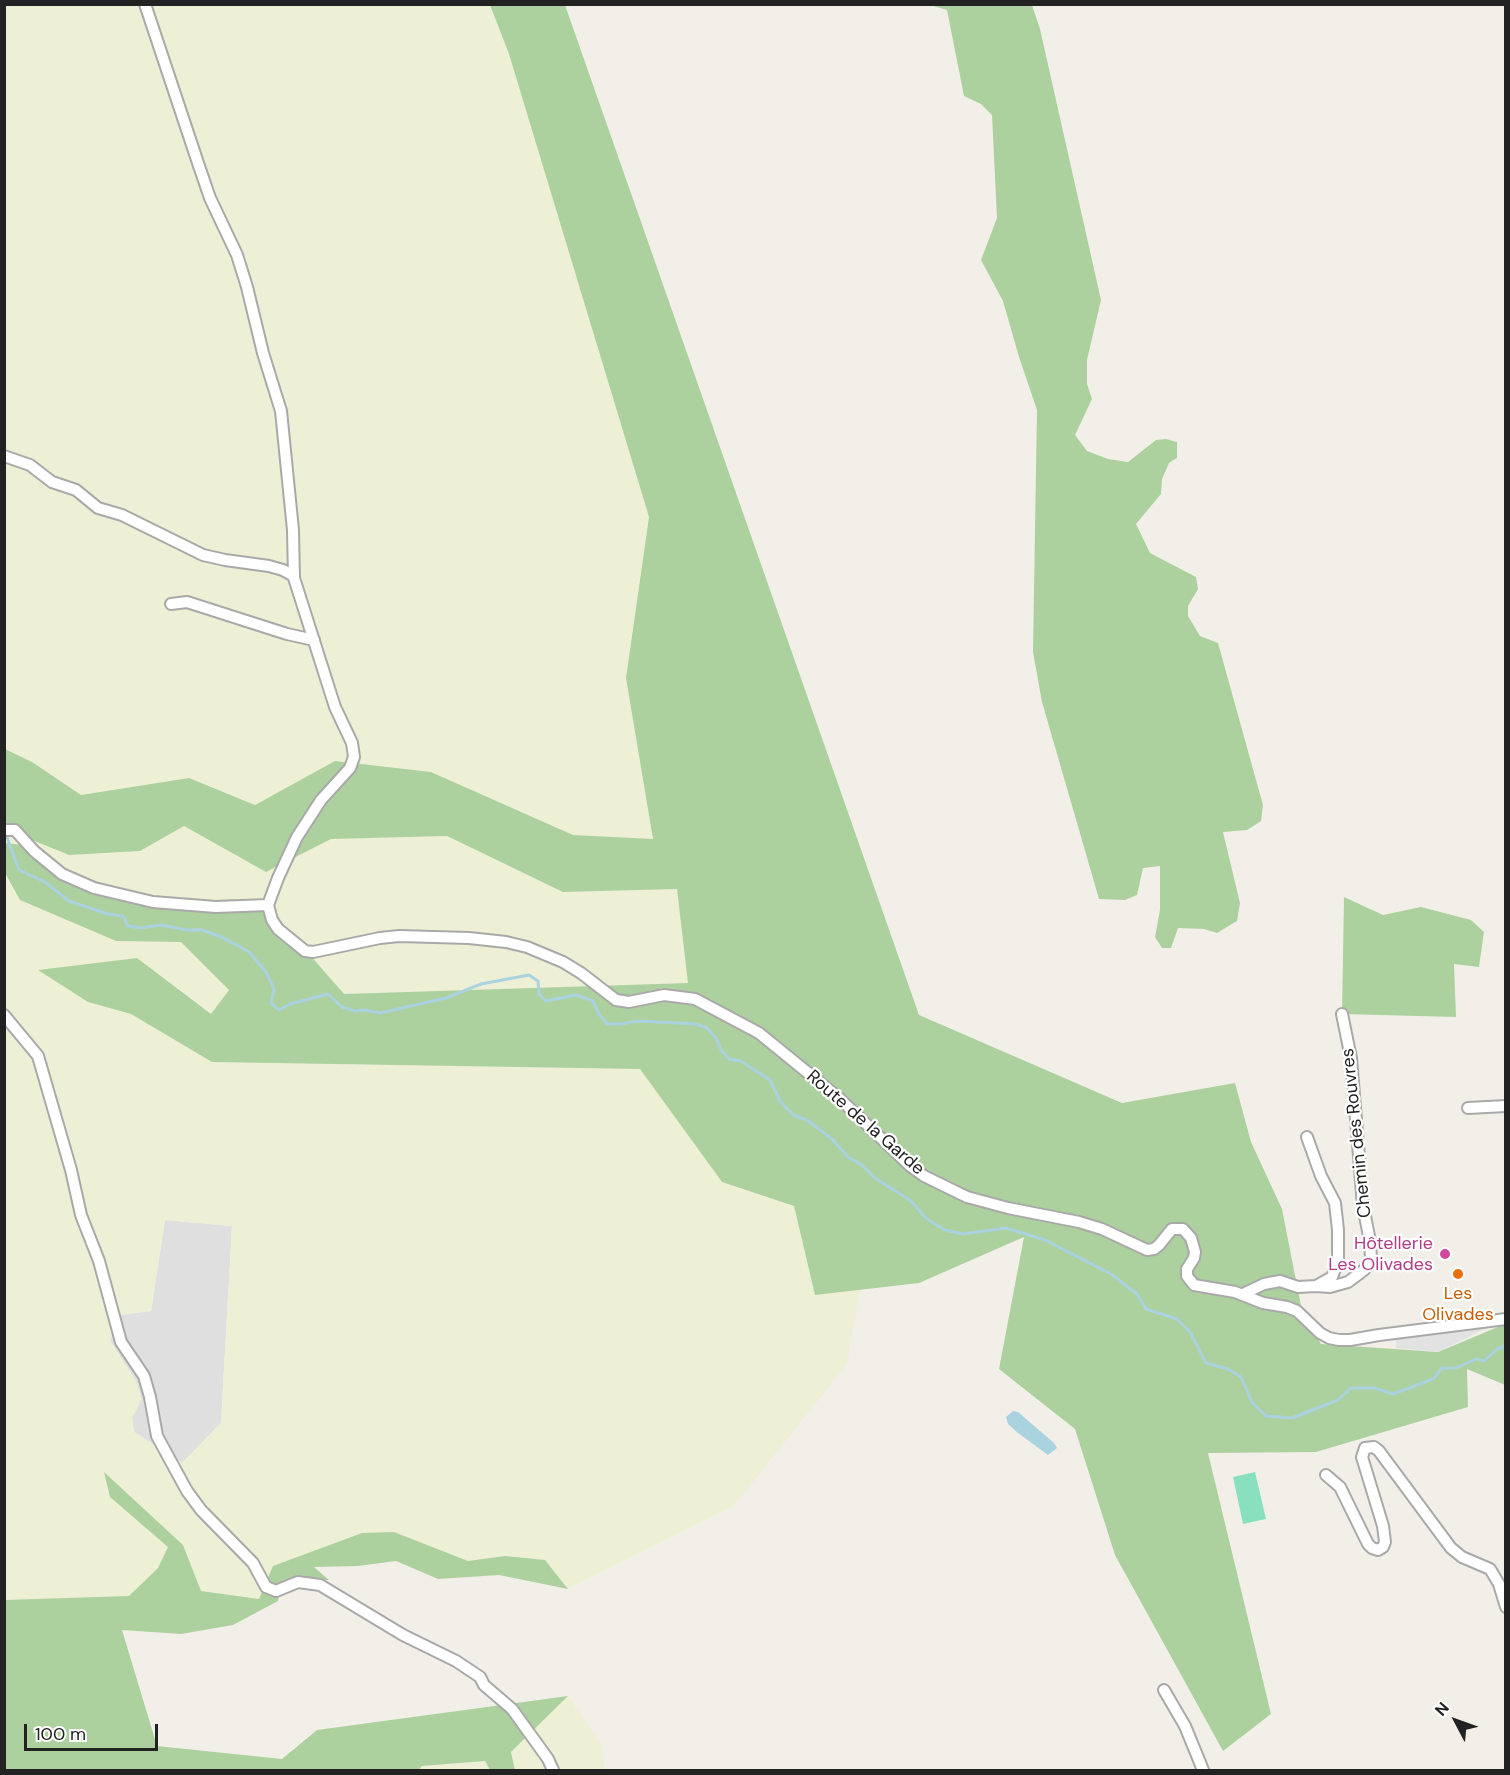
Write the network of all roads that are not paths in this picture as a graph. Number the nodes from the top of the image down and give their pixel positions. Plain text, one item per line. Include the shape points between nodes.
1 (145, 4) edge
2 (4, 456) edge
3 (294, 576) junction
4 (171, 604) dead end
5 (314, 640) junction
6 (8, 830) edge
7 (268, 905) junction
8 (1342, 1014) dead end
9 (4, 1015) edge
10 (1506, 1106) edge
11 (1468, 1107) dead end
12 (1307, 1137) dead end
13 (1316, 1286) junction
14 (1243, 1294) junction
15 (1506, 1319) edge
16 (1326, 1475) dead end
17 (1506, 1607) edge
18 (1164, 1690) dead end
19 (553, 1770) edge
20 (1203, 1770) edge

1 - 3 street via 210,198 237,255 281,411
2 - 3 street via 30,465 52,482 76,490 98,508 122,515 203,555 269,566
3 - 5 street
4 - 5 street via 187,602
5 - 7 street via 354,757 350,768 321,800 297,837
6 - 7 street via 19,832 34,851 62,874 94,888 153,902
7 - 14 street, Route de la Garde via 278,929 305,951 399,936 506,942 563,962 616,1000 629,1002 664,995 695,999 759,1033 840,1099 924,1176 967,1197 1079,1222 1147,1250 1159,1245 1172,1229 1183,1229 1195,1252 1187,1269 1189,1281 1200,1287
8 - 13 street, Chemin des Rouvres via 1351,1058 1371,1259 1348,1282
9 - 19 street via 38,1056 81,1215 99,1261 121,1342 144,1376 157,1437 187,1491 253,1563 266,1587 276,1591 298,1582 320,1585 480,1677 512,1709
10 - 11 street
12 - 13 street via 1335,1203 1338,1230 1338,1261 1332,1277
13 - 14 street via 1298,1287 1280,1281
14 - 15 street, Route de la Garde via 1296,1311 1320,1333 1340,1340
16 - 17 street via 1340,1487 1368,1544 1378,1550 1385,1542 1383,1526 1362,1457 1365,1448 1374,1447 1451,1548 1490,1569
18 - 20 street via 1185,1726

